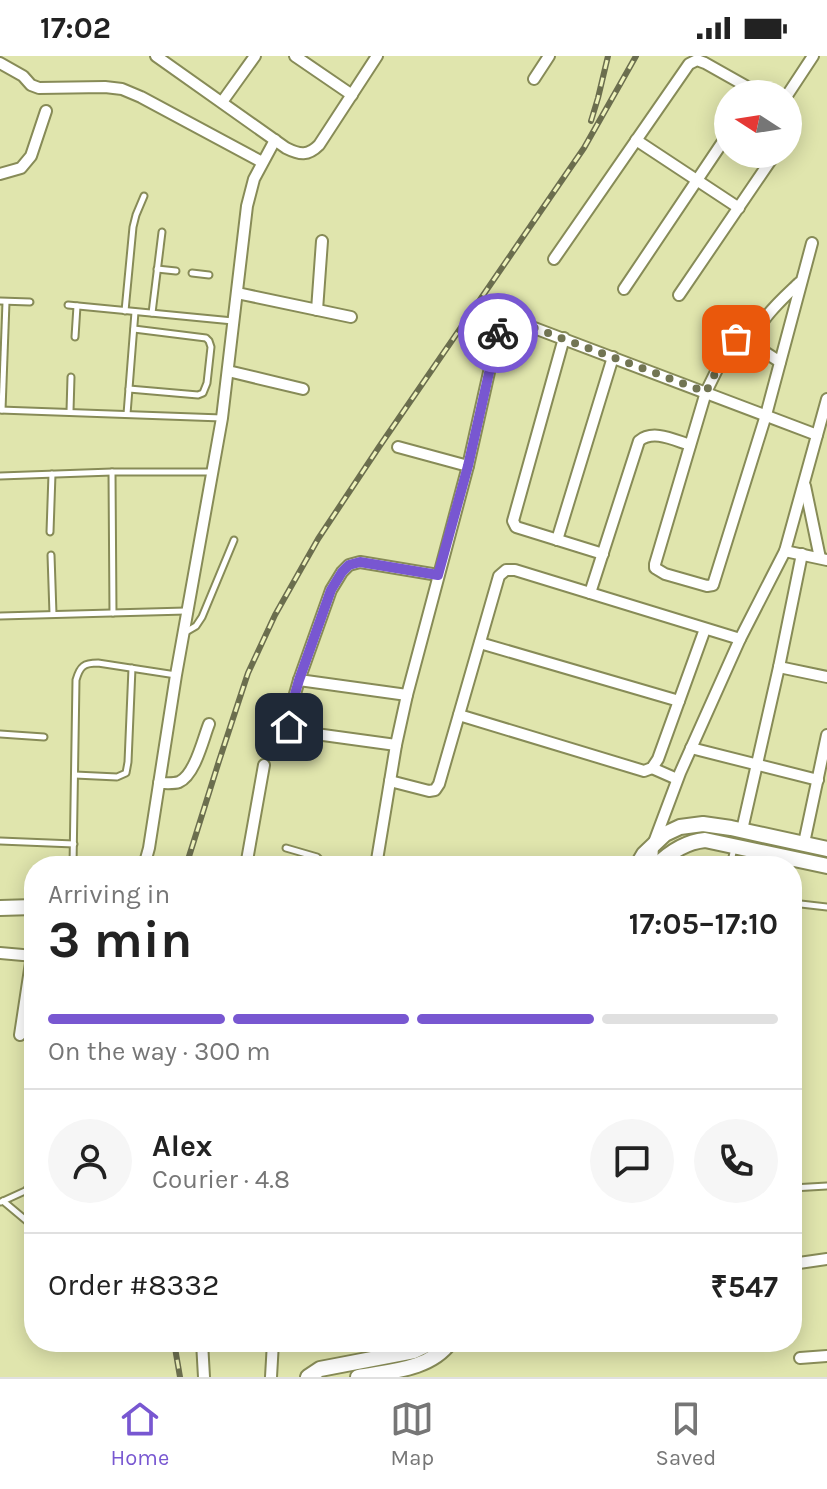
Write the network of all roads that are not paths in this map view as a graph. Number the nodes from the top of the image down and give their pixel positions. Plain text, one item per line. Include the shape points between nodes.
1 (156, 56) edge
2 (255, 56) edge
3 (295, 56) edge
4 (377, 56) edge
5 (549, 56) edge
6 (813, 56) edge
7 (0, 63) edge
8 (534, 79) dead end
9 (734, 80) edge
10 (797, 80) edge
11 (352, 95) junction
12 (222, 102) junction
13 (46, 111) dead end
14 (275, 140) junction
15 (636, 140) junction
16 (714, 155) edge
17 (262, 162) junction
18 (766, 168) edge
19 (0, 174) edge
20 (697, 181) junction
21 (144, 196) dead end
22 (739, 208) junction
23 (162, 232) dead end
24 (322, 241) dead end
25 (812, 243) dead end
26 (554, 259) dead end
27 (157, 269) junction
28 (176, 271) dead end
29 (192, 273) dead end
30 (209, 275) dead end
31 (802, 280) junction
32 (624, 289) dead end
33 (237, 293) junction
34 (679, 295) dead end
35 (3, 301) edge
36 (30, 302) dead end
37 (68, 305) dead end
38 (77, 306) junction
39 (317, 310) junction
40 (125, 311) junction
41 (135, 312) junction
42 (152, 313) junction
43 (351, 317) dead end
44 (234, 321) junction
45 (762, 322) junction
46 (134, 329) junction
47 (75, 337) dead end
48 (564, 338) junction
49 (613, 357) junction
50 (780, 362) junction
51 (228, 371) junction
52 (71, 377) dead end
53 (129, 389) junction
54 (303, 389) dead end
55 (706, 392) junction
56 (827, 399) edge
57 (1, 410) edge
58 (70, 411) junction
59 (127, 414) junction
60 (766, 415) junction
61 (222, 418) junction
62 (817, 435) junction
63 (690, 445) junction
64 (398, 447) dead end
65 (468, 466) junction
66 (112, 472) junction
67 (212, 472) junction
68 (52, 474) junction
69 (0, 476) edge
70 (804, 482) junction
71 (50, 532) dead end
72 (234, 540) dead end
73 (557, 540) junction
74 (785, 551) junction
75 (603, 554) junction
76 (802, 554) junction
77 (51, 555) dead end
78 (824, 559) edge
79 (438, 575) junction
80 (590, 593) junction
81 (187, 611) junction
82 (113, 613) junction
83 (53, 614) junction
84 (0, 616) edge
85 (705, 629) junction
86 (183, 633) junction
87 (740, 639) junction
88 (480, 643) junction
89 (779, 667) junction
90 (132, 668) junction
91 (176, 675) junction
92 (827, 677) edge
93 (299, 680) junction
94 (407, 695) junction
95 (679, 701) junction
96 (459, 715) junction
97 (209, 724) dead end
98 (0, 734) edge
99 (827, 735) edge
100 (44, 737) dead end
101 (396, 745) junction
102 (691, 748) junction
103 (757, 764) junction
104 (264, 765) dead end
105 (652, 768) junction
106 (75, 775) junction
107 (677, 779) junction
108 (818, 780) junction
109 (390, 781) junction
110 (159, 783) junction
111 (742, 830) junction
112 (0, 841) edge
113 (804, 843) junction
114 (74, 844) junction
115 (653, 845) junction
116 (735, 847) junction
117 (286, 848) dead end
118 (827, 849) edge
119 (73, 856) edge
120 (146, 856) edge
121 (248, 856) edge
122 (314, 856) edge
123 (378, 856) edge
124 (643, 856) edge
125 (654, 856) edge
126 (666, 856) edge
127 (733, 856) edge
128 (779, 856) edge
129 (802, 861) edge
130 (827, 866) edge
131 (802, 904) edge
132 (24, 907) edge
133 (827, 907) edge
134 (0, 908) edge
135 (0, 953) edge
136 (24, 955) edge
137 (24, 1011) edge
138 (20, 1035) dead end
139 (827, 1186) edge
140 (802, 1187) edge
141 (24, 1191) edge
142 (2, 1202) edge
143 (24, 1219) edge
144 (827, 1259) edge
145 (802, 1263) edge
146 (203, 1352) edge
147 (272, 1352) edge
148 (409, 1352) edge
149 (442, 1352) edge
150 (827, 1356) edge
151 (800, 1358) dead end
152 (405, 1373) edge
153 (204, 1377) edge
154 (271, 1377) edge
155 (308, 1377) edge
156 (358, 1377) edge

1 - 12 street
2 - 12 street
3 - 11 street
4 - 11 street
5 - 8 street
6 - 10 street
7 - 17 street via 39,88 122,89
9 - 15 street via 697,60 689,64
11 - 14 street via 313,152 295,153
12 - 14 street
13 - 19 street via 31,156 21,168
14 - 17 street
15 - 20 street
15 - 26 street
16 - 20 street
17 - 33 street via 247,206
18 - 22 street
20 - 22 street
20 - 32 street
21 - 40 lane via 133,227
22 - 34 street
23 - 27 lane
24 - 39 street
25 - 31 street
27 - 28 lane
27 - 42 lane
29 - 30 lane
31 - 45 street
31 - 50 street
33 - 39 street
33 - 44 street
35 - 36 lane
35 - 57 lane
37 - 38 lane
38 - 40 lane
38 - 47 lane
39 - 43 street
40 - 41 lane
41 - 42 lane
41 - 46 lane
42 - 44 lane
44 - 51 street
45 - 50 street via 759,346
45 - 55 street via 729,345
46 - 53 lane
46 - 53 lane via 206,338 211,347 203,393
48 - 49 street
48 - 65 street via 504,323
48 - 73 street via 513,521 516,527
49 - 55 street
49 - 73 street
50 - 60 street
51 - 54 street
51 - 61 street
52 - 58 lane
53 - 59 lane
55 - 60 street
55 - 63 street
56 - 62 street
57 - 58 lane
58 - 59 lane
59 - 61 lane
60 - 62 street
60 - 63 street via 711,586 655,568
61 - 67 street
62 - 70 street
63 - 75 street via 654,434 639,441
64 - 65 street
65 - 79 street
66 - 67 lane
66 - 68 lane
66 - 82 lane
67 - 81 street
68 - 69 lane
68 - 71 lane
70 - 74 street
70 - 78 street
72 - 86 lane via 202,617
73 - 75 street
74 - 76 street
74 - 87 street
75 - 80 street
76 - 78 street
76 - 89 street
77 - 83 lane
79 - 93 street via 368,562 349,565 331,590
79 - 94 street
80 - 85 street
80 - 88 street via 506,570 499,576
81 - 82 lane
81 - 86 street
82 - 83 lane
83 - 84 lane
85 - 87 street
85 - 95 street
86 - 91 street
87 - 102 street
88 - 95 street
88 - 96 street
89 - 92 street
89 - 103 street
90 - 91 lane
90 - 106 lane via 126,773
90 - 106 lane via 86,663 79,669
91 - 110 street
93 - 94 street
93 - 101 street via 287,722 294,731
94 - 101 street
95 - 105 street
96 - 105 street via 644,771
96 - 109 street via 435,790
97 - 110 street via 186,777
98 - 100 lane
99 - 108 street
101 - 109 street
102 - 103 street
102 - 107 street
103 - 108 street
103 - 111 street
104 - 121 street
105 - 107 street
106 - 114 lane
107 - 115 street
108 - 113 street
109 - 123 street
110 - 120 street
111 - 113 main road
111 - 115 main road via 691,825 670,831
112 - 114 lane
113 - 118 main road
114 - 119 lane
115 - 124 main road
115 - 125 street
116 - 126 main road via 705,840
116 - 127 lane
116 - 128 main road
117 - 122 lane
129 - 130 main road
131 - 133 lane
132 - 134 main road
135 - 136 street
137 - 138 street
139 - 140 lane
141 - 142 lane
142 - 143 lane
144 - 145 street
146 - 153 street
147 - 154 street
148 - 155 main road via 320,1369
149 - 152 main road
150 - 151 street
152 - 156 main road

